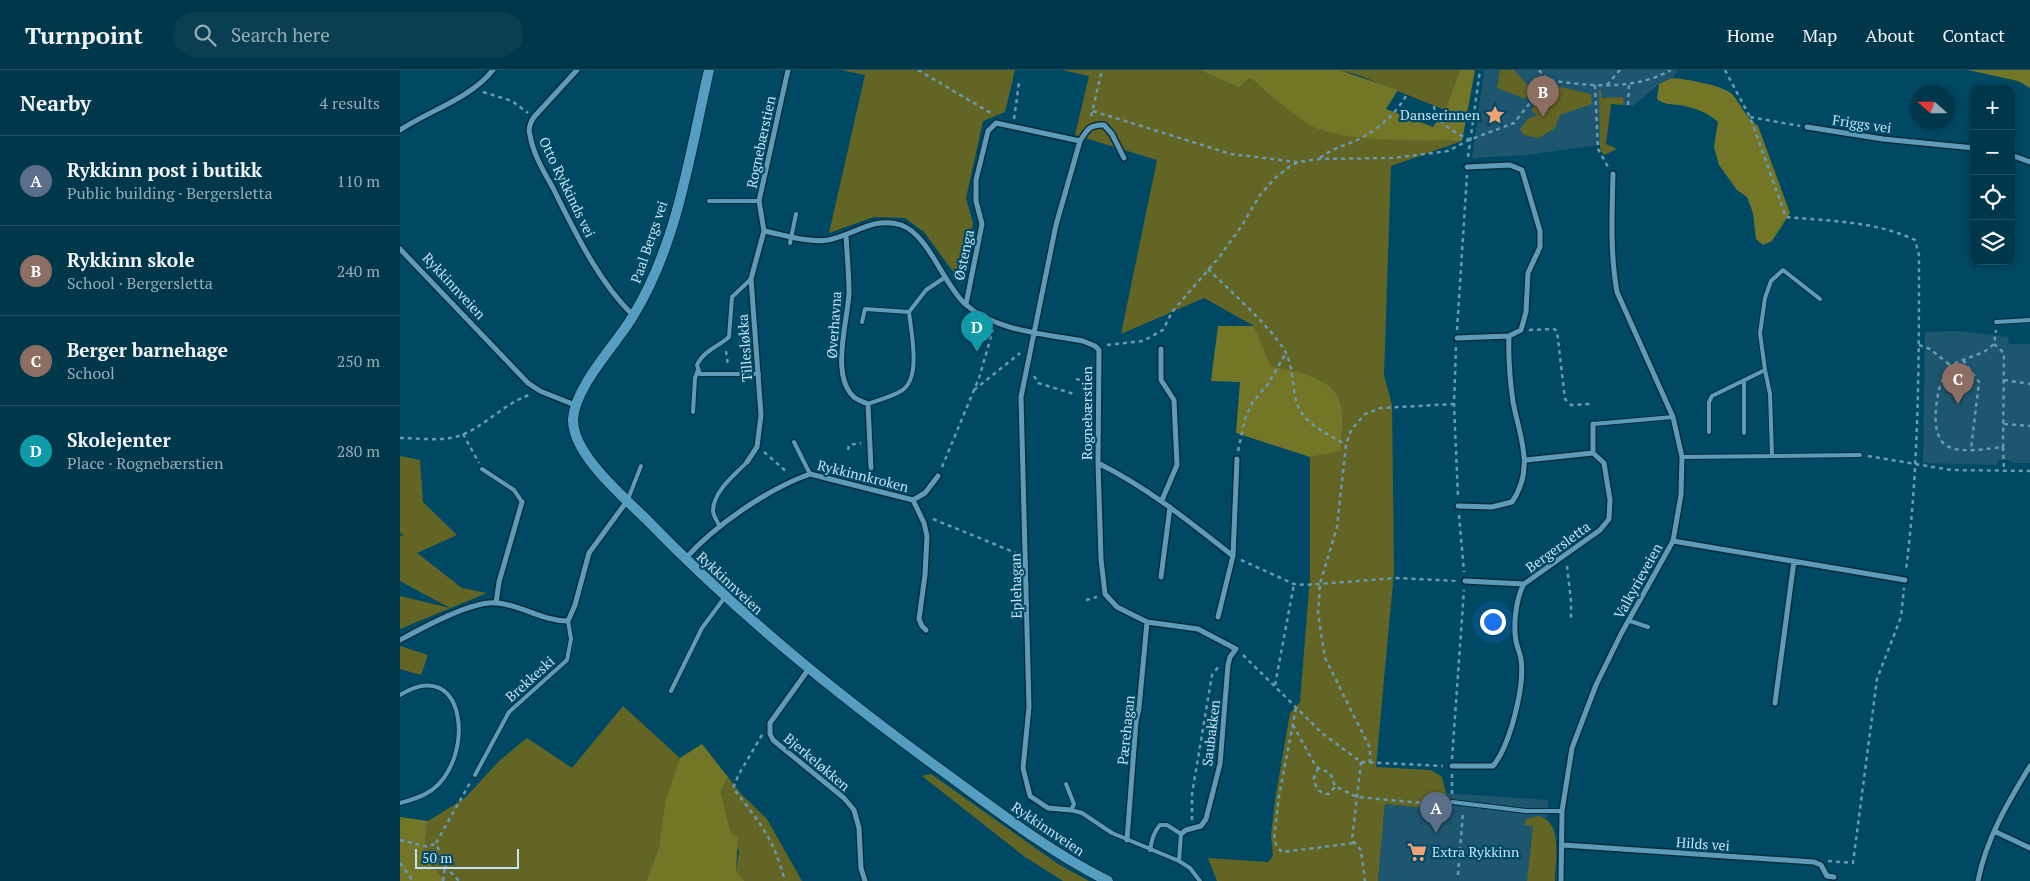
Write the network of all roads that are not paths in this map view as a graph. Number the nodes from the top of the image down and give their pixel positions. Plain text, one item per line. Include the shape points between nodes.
1 (493, 70) edge
2 (577, 70) edge
3 (709, 70) edge
4 (788, 70) edge
5 (1807, 127) road end
6 (400, 130) edge
7 (1080, 141) junction
8 (1970, 148) edge
9 (2015, 156) edge
10 (1124, 158) dead end
11 (2030, 162) edge
12 (1467, 167) road end
13 (1613, 174) road end
14 (709, 201) dead end
15 (759, 201) junction
16 (796, 214) dead end
17 (764, 231) junction
18 (846, 235) junction
19 (792, 236) junction
20 (790, 243) dead end
21 (400, 249) edge
22 (944, 278) junction
23 (751, 279) junction
24 (1820, 299) dead end
25 (966, 304) junction
26 (909, 312) junction
27 (634, 315) junction
28 (2030, 320) edge
29 (862, 322) dead end
30 (1996, 322) road end
31 (1036, 332) junction
32 (1509, 336) junction
33 (1457, 338) road end
34 (1161, 350) dead end
35 (698, 370) junction
36 (1764, 370) junction
37 (759, 374) junction
38 (1744, 381) junction
39 (868, 404) junction
40 (576, 406) junction
41 (693, 412) dead end
42 (1673, 417) junction
43 (1593, 424) joint
44 (1709, 432) dead end
45 (1744, 433) dead end
46 (794, 442) dead end
47 (1593, 454) junction
48 (1772, 455) junction
49 (1860, 455) road end
50 (1682, 457) junction
51 (1237, 459) road end
52 (1526, 460) junction
53 (747, 462) joint
54 (1098, 463) junction
55 (640, 466) dead end
56 (871, 468) dead end
57 (482, 469) road end
58 (810, 474) junction
59 (938, 476) road end
60 (627, 500) junction
61 (913, 500) junction
62 (1162, 500) junction
63 (522, 502) joint
64 (1458, 506) road end
65 (1170, 507) junction
66 (719, 525) junction
67 (1673, 541) junction
68 (1233, 556) junction
69 (685, 559) junction
70 (1794, 561) junction
71 (1161, 577) dead end
72 (1905, 580) road end
73 (1464, 581) road end
74 (1524, 584) junction
75 (725, 597) junction
76 (496, 602) junction
77 (1218, 617) dead end
78 (568, 621) junction
79 (1630, 621) junction
80 (1147, 622) junction
81 (1648, 627) dead end
82 (926, 630) dead end
83 (400, 640) edge
84 (1236, 649) joint
85 (808, 670) junction
86 (671, 691) dead end
87 (400, 695) edge
88 (1775, 703) dead end
89 (1452, 766) road end
90 (2030, 766) edge
91 (474, 775) road end
92 (1066, 784) dead end
93 (1452, 802) road end
94 (400, 803) edge
95 (1071, 810) junction
96 (1562, 812) junction
97 (1994, 831) junction
98 (1181, 834) junction
99 (1127, 840) junction
100 (1563, 845) junction
101 (2030, 848) edge
102 (1150, 850) junction
103 (1179, 861) junction
104 (1834, 877) dead end
105 (865, 881) edge
106 (1108, 881) edge
107 (1200, 881) edge
108 (1561, 881) edge
109 (1978, 881) edge

1 - 6 street via 477,86
2 - 27 street, Otto Rykkinds vei via 534,117 529,134 544,172 575,230 609,287
3 - 27 street, Paal Bergs vei via 669,233
4 - 15 street, Rognebærstien
5 - 8 street, Friggs vei
7 - 10 street via 1095,124 1104,125
7 - 25 street, Østenga via 996,123 988,131 976,180 976,201 982,224
7 - 31 street via 1056,225
9 - 11 street
12 - 32 street via 1510,166 1522,170 1540,231 1540,247 1528,273 1526,312 1521,330
13 - 42 street, Valkyrieveien via 1612,236 1617,292
14 - 15 lane
15 - 17 street, Rognebærstien
16 - 19 lane
17 - 19 street, Rognebærstien
17 - 23 street, Tillesløkka
18 - 19 street, Rognebærstien via 814,240
18 - 22 street, Rognebærstien via 872,223 901,225 921,238
18 - 39 street, Øverhavna via 849,294 844,321 844,383 854,398
19 - 20 lane
21 - 40 street, Rykkinnveien via 510,366 540,391
22 - 25 street, Rognebærstien
22 - 26 lane via 926,290
23 - 35 lane via 732,297 729,337 702,355
23 - 37 street, Tillesløkka
24 - 36 lane via 1783,270 1771,281 1760,333
25 - 31 street, Rognebærstien via 996,323
26 - 29 lane, Øverhavna via 865,309
26 - 39 lane via 914,351 912,380 902,391
27 - 40 street, Paal Bergs vei via 584,386
28 - 30 lane
31 - 54 street, Rognebærstien via 1083,341 1099,350
31 - 95 street, Eplehagan via 1021,398 1029,706 1023,768 1030,796 1048,808
32 - 33 street
32 - 52 street via 1513,401
34 - 62 street via 1161,380 1174,400 1177,465
35 - 37 lane via 700,374
35 - 41 lane
36 - 38 lane
36 - 48 lane via 1770,394
37 - 53 street, Tillesløkka via 761,415 757,447
38 - 44 lane via 1712,396
38 - 45 lane
39 - 56 street
40 - 60 street, Rykkinnveien via 574,428 581,447
42 - 43 lane
42 - 50 street, Valkyrieveien
43 - 47 street
46 - 58 lane
47 - 52 street
47 - 74 street, Bergersletta via 1604,463 1610,500 1609,519 1600,530
48 - 49 lane
48 - 50 lane
50 - 67 street, Valkyrieveien
51 - 68 street
52 - 64 street via 1520,490 1512,502 1492,506
53 - 66 lane via 714,501 712,512
54 - 62 street
54 - 80 street, Rognebærstien via 1102,573 1106,594 1118,607
55 - 60 lane
57 - 63 lane via 514,490
58 - 61 street, Rykkinnkroken
58 - 66 street, Rykkinnkroken via 794,479
59 - 61 street, Rykkinnkroken via 925,493
60 - 69 street, Rykkinnveien
60 - 78 street, Brekkeski via 589,553
61 - 82 street, Rykkinnkroken via 927,536 920,619
62 - 65 street
63 - 76 street
65 - 68 street
65 - 71 street
66 - 69 street, Rykkinnkroken
67 - 70 street
67 - 79 street, Valkyrieveien
68 - 77 street
69 - 75 street, Rykkinnveien
70 - 72 street
70 - 88 street
73 - 74 street
74 - 89 street, Bergersletta via 1516,618 1521,660 1520,689 1509,735 1493,766
75 - 85 street, Rykkinnveien
75 - 86 lane via 702,628
76 - 78 street via 554,621
76 - 83 street via 468,608
78 - 91 lane, Brekkeski via 571,639 567,660 509,712
79 - 81 lane
79 - 96 street, Valkyrieveien via 1596,684 1572,748
80 - 84 street, Rognebærstien via 1198,629
80 - 99 street, Pærehagan
84 - 98 street, Saubakken via 1228,665 1220,764 1206,819 1201,826
85 - 105 street, Bjerkeløkken via 770,723 770,734 854,810 860,828 861,868
85 - 106 street, Rykkinnveien via 1020,828 1060,856
87 - 94 lane via 424,684 441,689 454,704 460,727 455,760 446,776 425,794
90 - 97 street
92 - 95 lane via 1074,804
93 - 96 lane
95 - 99 lane via 1082,813
96 - 100 street, Valkyrieveien
97 - 101 street
97 - 109 street
98 - 102 lane via 1167,825 1160,825 1152,836
98 - 103 lane
99 - 102 lane
100 - 104 street, Hilds vei via 1814,862 1822,865 1827,876
100 - 108 street, Valkyrieveien
102 - 103 lane
103 - 107 lane via 1190,868

